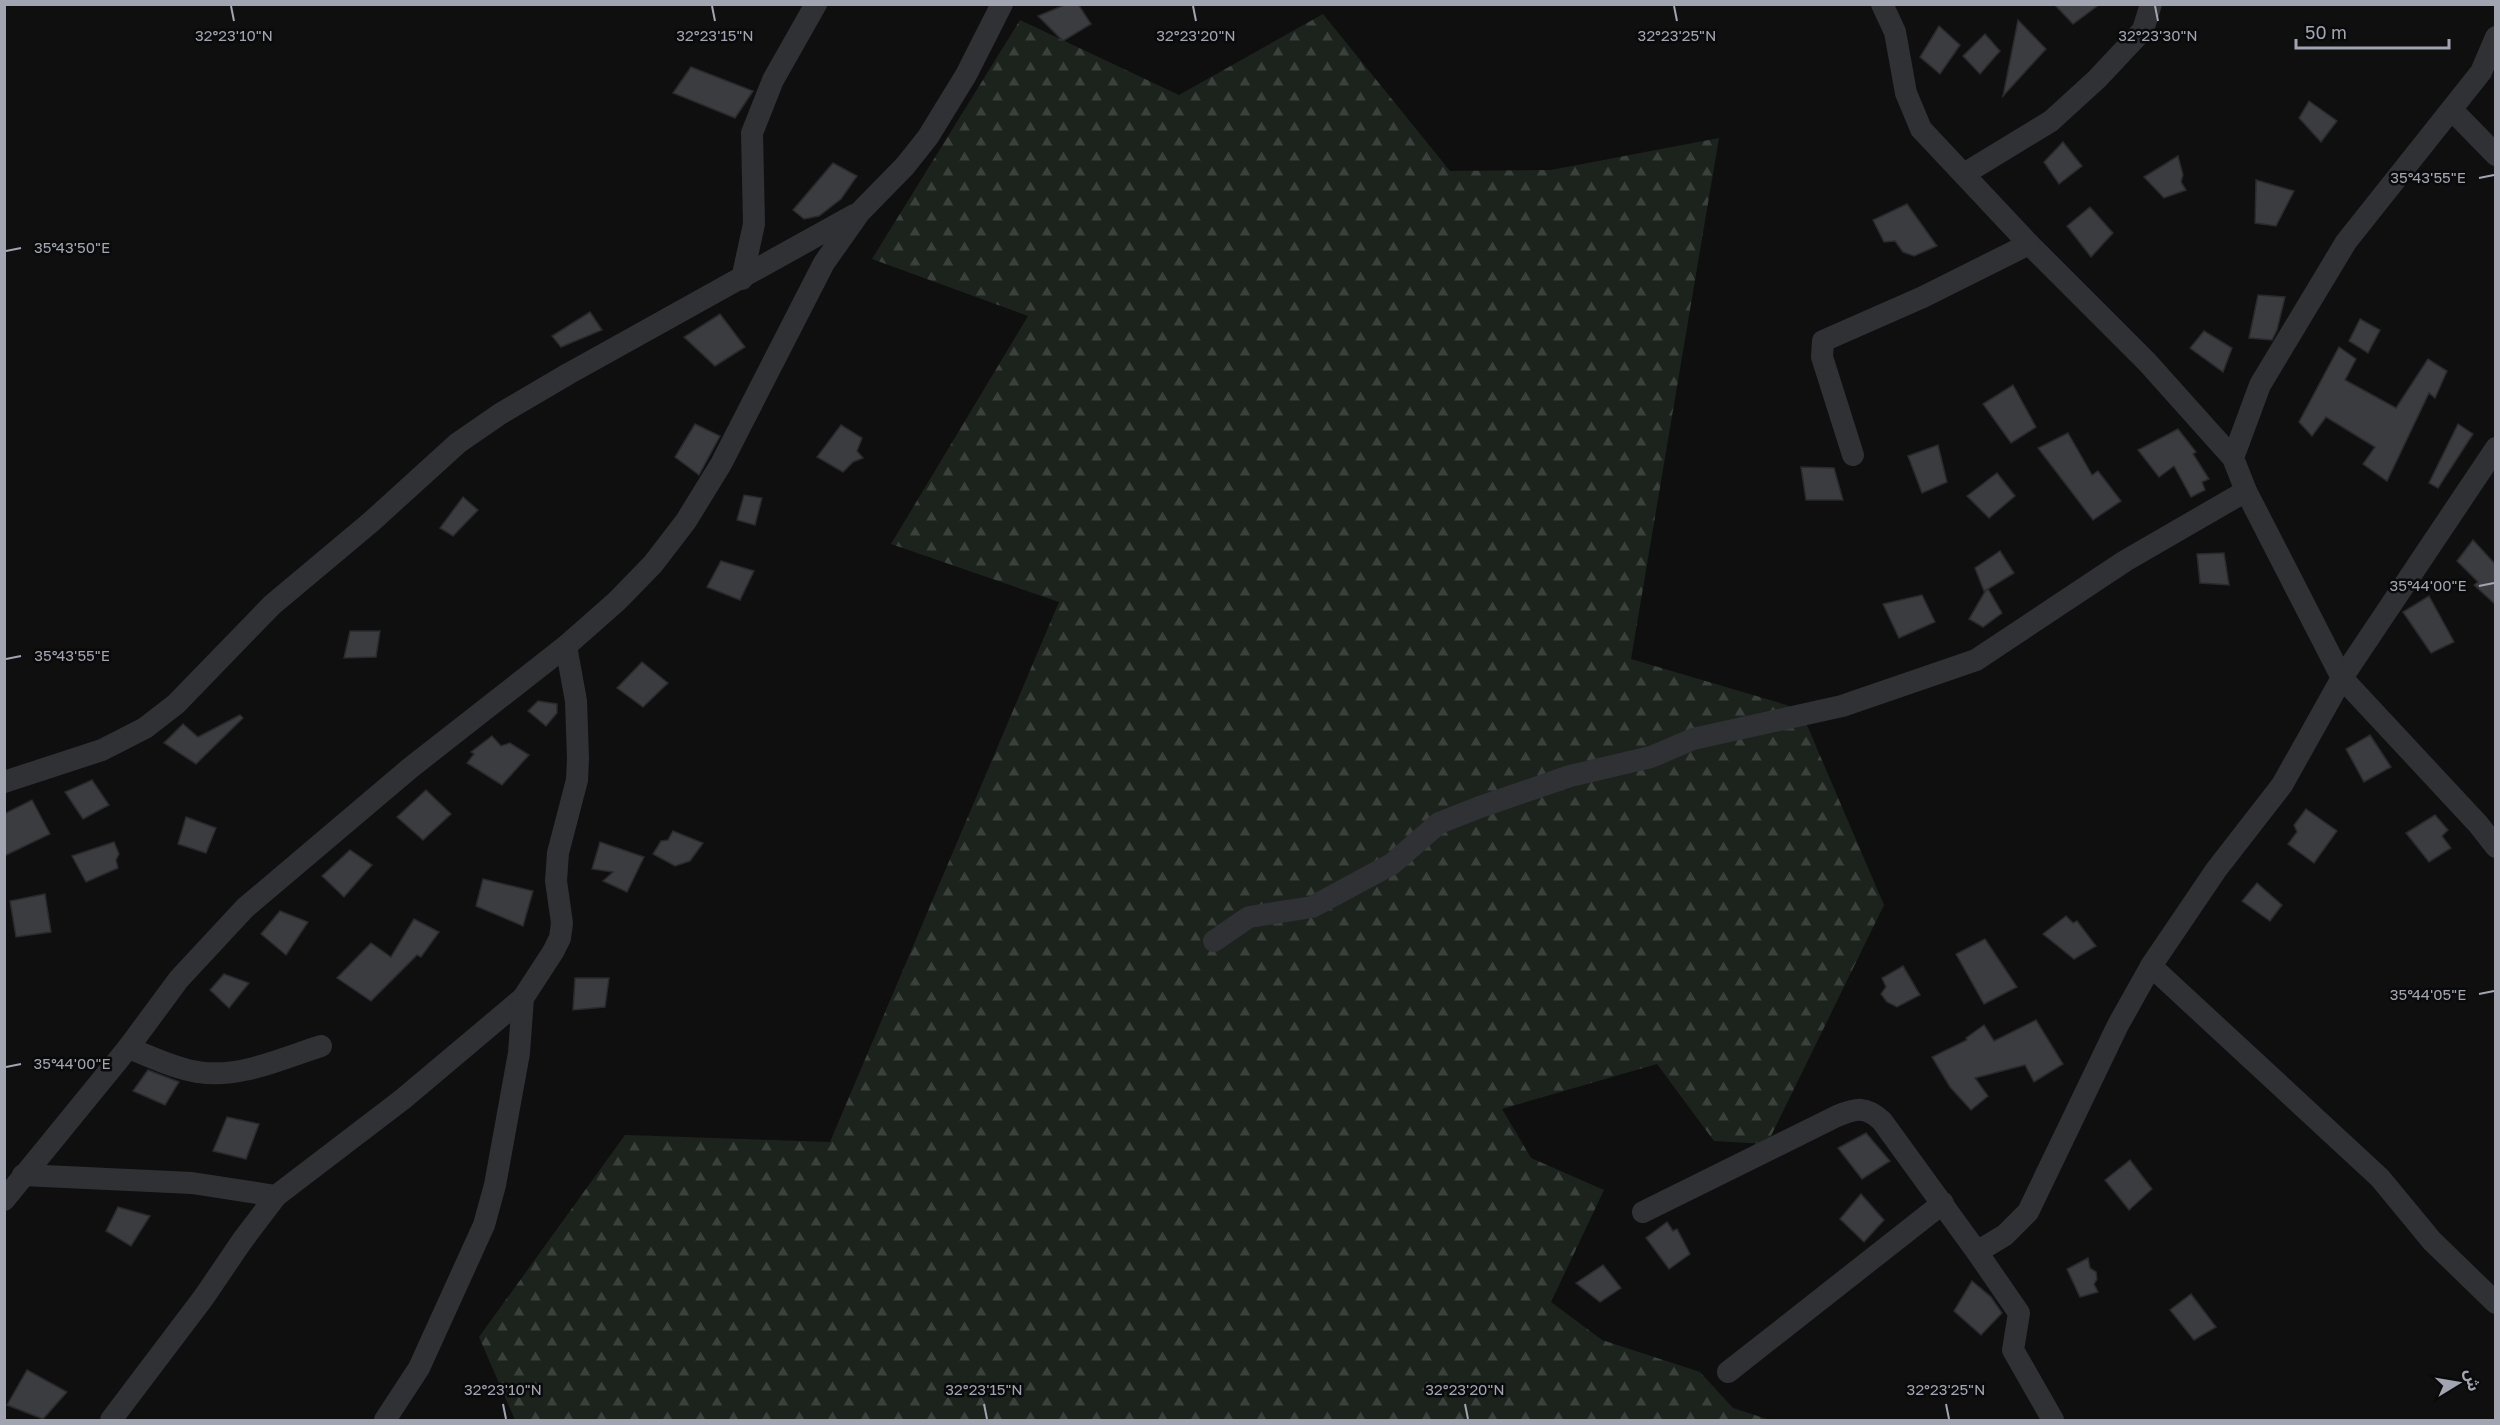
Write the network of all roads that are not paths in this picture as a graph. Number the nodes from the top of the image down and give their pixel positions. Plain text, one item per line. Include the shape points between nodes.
1 (816, 4) edge
2 (1002, 4) edge
3 (1882, 4) edge
4 (2151, 4) edge
5 (2496, 37) edge
6 (2488, 77) edge
7 (2452, 110) junction
8 (2496, 155) edge
9 (1964, 174) junction
10 (860, 212) junction
11 (2028, 244) junction
12 (742, 279) junction
13 (2496, 448) edge
14 (1853, 455) dead end
15 (2233, 458) junction
16 (2247, 491) junction
17 (566, 645) junction
18 (2342, 678) junction
19 (4, 782) edge
20 (2496, 847) edge
21 (1215, 941) dead end
22 (2151, 966) junction
23 (523, 998) junction
24 (321, 1046) dead end
25 (128, 1048) junction
26 (23, 1175) junction
27 (276, 1196) junction
28 (4, 1200) edge
29 (1943, 1203) junction
30 (1643, 1212) dead end
31 (1977, 1252) junction
32 (2496, 1303) edge
33 (1728, 1372) dead end
34 (111, 1420) edge
35 (385, 1420) edge
36 (2053, 1420) edge

1 - 12 street via 772,81 752,133 754,224
2 - 10 street via 966,75 928,137
3 - 9 street via 1895,33 1906,93 1921,129
4 - 9 street via 2143,30 2097,79 2050,121
5 - 6 street
6 - 7 street
7 - 8 street
7 - 15 street via 2346,242 2260,385
9 - 11 street
10 - 12 street
10 - 17 street via 824,263 721,464 686,521 653,564
11 - 14 street via 1823,341 1822,357
11 - 15 street via 2147,362
12 - 19 street via 568,374 458,443 272,605 176,704 145,728 102,750
13 - 18 street
15 - 16 street
16 - 18 street
16 - 21 street via 2125,561 1976,660 1842,706 1693,739 1651,757 1570,776 1480,807 1439,823 1392,864 1312,907 1249,917
17 - 23 street via 576,701 578,758 577,780 558,853 560,939
17 - 25 street via 409,769 245,908 178,979
18 - 20 street
18 - 22 street via 2282,785 2216,870
22 - 31 street via 2118,1025 2028,1212 2005,1235
22 - 32 street via 2380,1178 2432,1241
23 - 27 street via 402,1099
23 - 35 street via 519,1053 487,1216 472,1258 419,1368
24 - 25 street via 216,1074 197,1072
25 - 26 street
26 - 27 street via 192,1184
26 - 28 street
27 - 34 street
29 - 30 street via 1882,1121 1869,1110 1855,1109
29 - 31 street
29 - 33 street
31 - 36 street via 2019,1313 2013,1350

